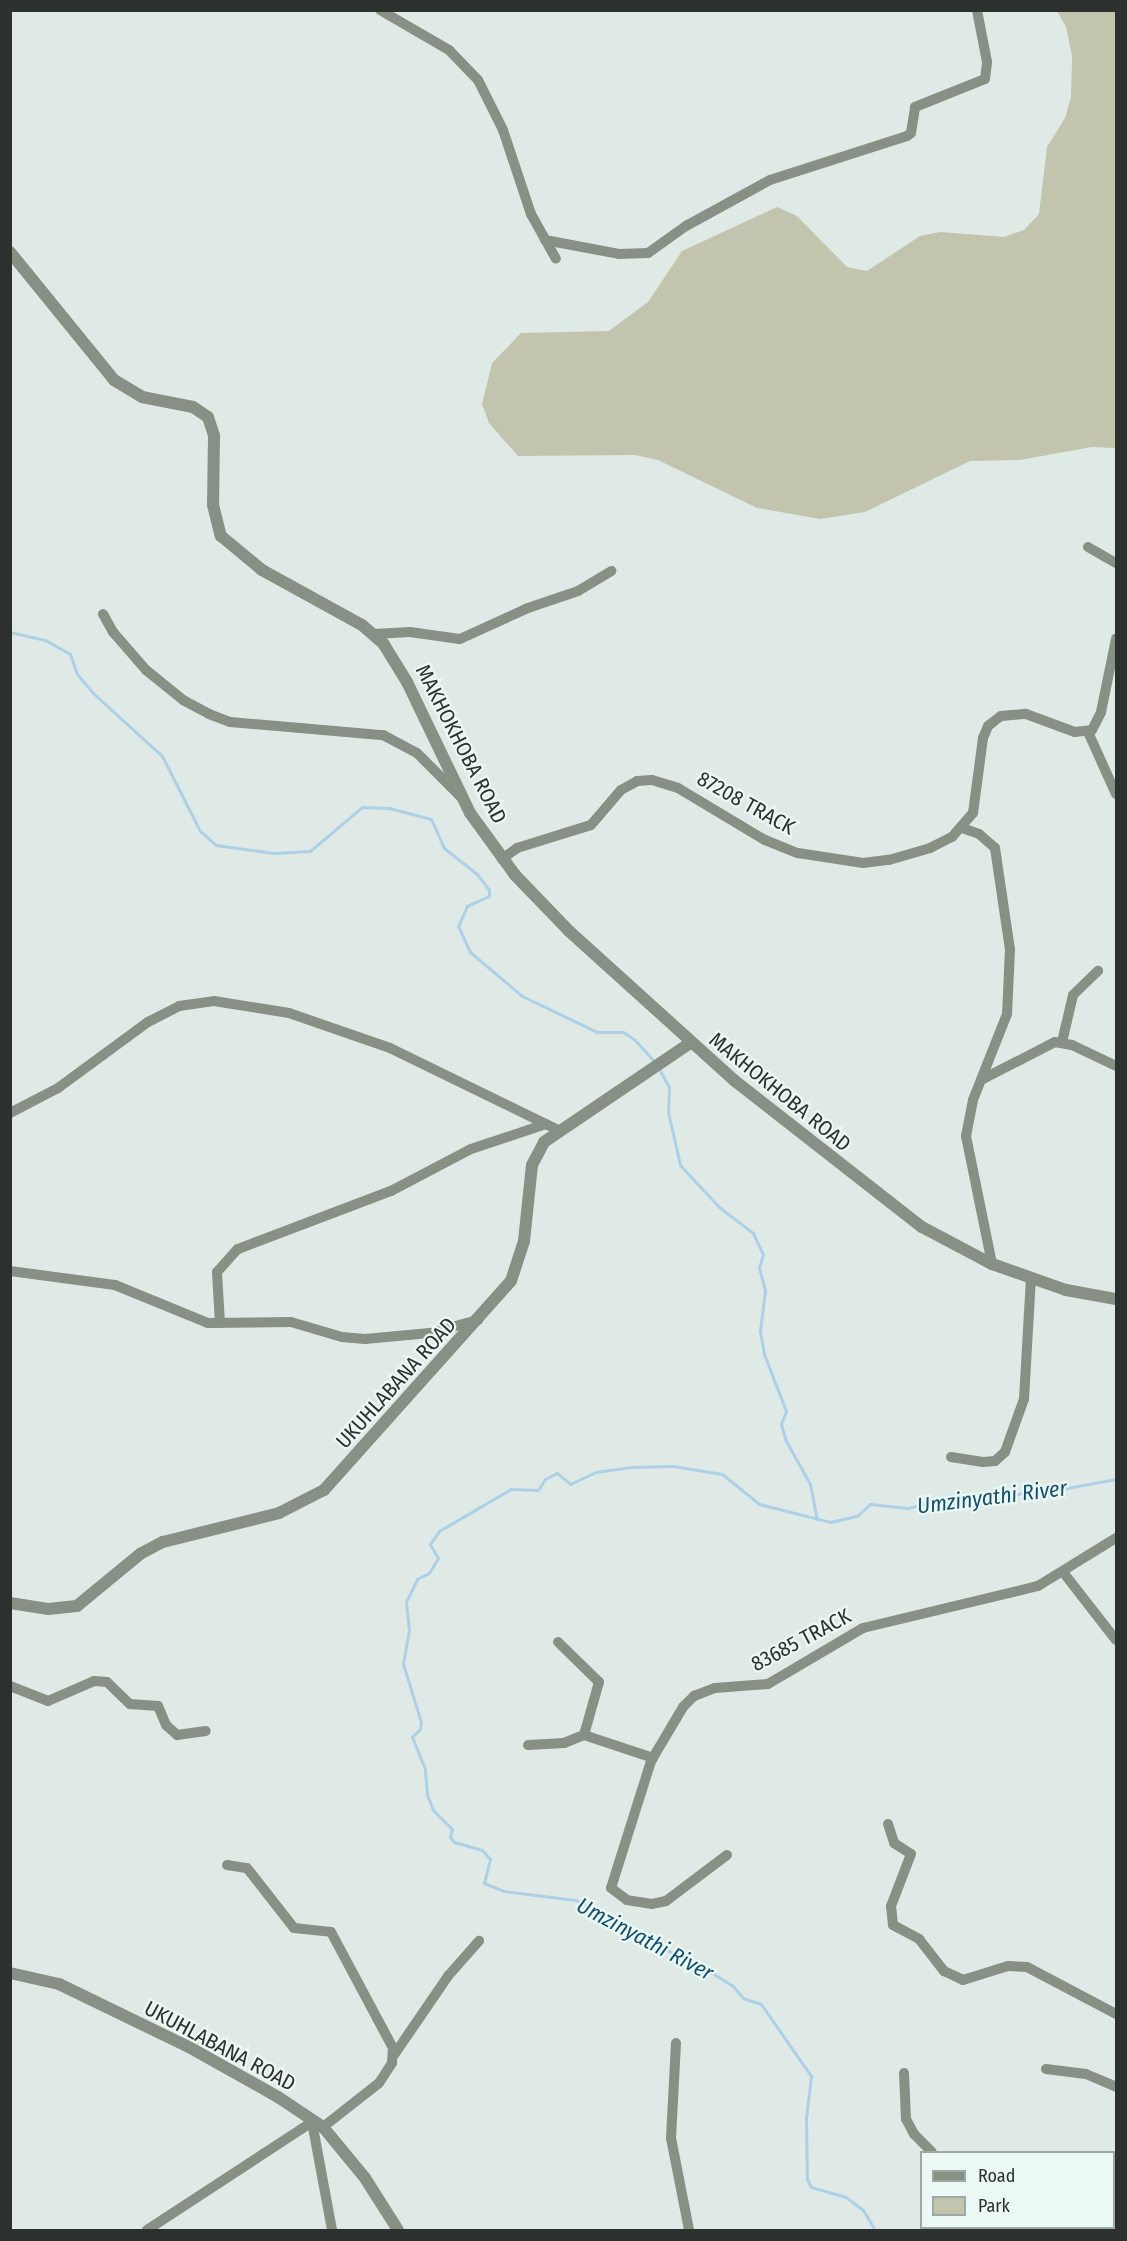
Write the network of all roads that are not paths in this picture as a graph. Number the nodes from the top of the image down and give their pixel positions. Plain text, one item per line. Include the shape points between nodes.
1 (380, 10) edge
2 (977, 10) edge
3 (545, 240) junction
4 (10, 252) edge
5 (556, 259) dead end
6 (1088, 547) dead end
7 (1116, 563) edge
8 (611, 572) dead end
9 (103, 614) dead end
10 (374, 634) junction
11 (1116, 639) edge
12 (1088, 732) junction
13 (1116, 794) edge
14 (461, 797) junction
15 (962, 828) junction
16 (502, 859) junction
17 (1098, 971) dead end
18 (1062, 1042) junction
19 (690, 1043) junction
20 (1116, 1066) edge
21 (981, 1080) junction
22 (10, 1113) edge
23 (546, 1124) junction
24 (558, 1130) junction
25 (992, 1264) junction
26 (13, 1269) edge
27 (1031, 1278) junction
28 (1116, 1299) edge
29 (478, 1320) junction
30 (220, 1323) junction
31 (951, 1457) dead end
32 (1116, 1538) edge
33 (1063, 1572) junction
34 (10, 1603) edge
35 (1116, 1640) edge
36 (558, 1642) dead end
37 (10, 1686) edge
38 (206, 1731) dead end
39 (584, 1735) junction
40 (528, 1745) dead end
41 (653, 1758) junction
42 (888, 1824) dead end
43 (727, 1855) dead end
44 (227, 1865) dead end
45 (479, 1941) dead end
46 (10, 1973) edge
47 (1116, 2014) edge
48 (676, 2043) dead end
49 (394, 2055) junction
50 (1046, 2069) dead end
51 (904, 2073) dead end
52 (1116, 2087) edge
53 (318, 2124) junction
54 (931, 2151) edge
55 (147, 2230) edge
56 (332, 2230) edge
57 (398, 2230) edge
58 (689, 2230) edge

1 - 3 street via 449,50 474,74 495,112 531,214
2 - 3 street via 987,62 985,80 915,107 911,133 907,136 770,180 686,226 648,253 620,255
3 - 5 street
4 - 10 street, MAKHOKHOBA ROAD via 114,380 142,397 193,407 208,417 214,436 215,519 233,549 262,570
6 - 7 street
8 - 10 street via 578,591 528,608 460,639 410,632
9 - 14 street via 113,632 146,670 167,689 209,714 230,722 383,735 417,753
10 - 14 street, MAKHOKHOBA ROAD via 407,682
11 - 12 street via 1101,712
12 - 13 street
12 - 15 street, 87208 TRACK via 1075,732 1038,716 1001,716 985,732 976,803
14 - 16 street, MAKHOKHOBA ROAD
15 - 16 street, 87208 TRACK via 941,843 903,857 843,862 787,849 678,788 644,780 621,790 591,825 517,848
15 - 21 street via 979,834 995,848 1010,950 1007,1014
16 - 19 street, MAKHOKHOBA ROAD via 569,931
17 - 18 street via 1073,995
18 - 20 street
18 - 21 street
19 - 24 street, UKUHLABANA ROAD
19 - 25 street, MAKHOKHOBA ROAD via 886,1201 959,1249
21 - 25 street via 967,1119 966,1136
22 - 23 street via 58,1088 148,1022 179,1006 214,1001 289,1012 358,1037
23 - 24 street
23 - 30 street via 471,1149 391,1191 238,1249 217,1272
24 - 29 street, UKUHLABANA ROAD via 544,1142 532,1164 518,1268
25 - 27 street, MAKHOKHOBA ROAD
26 - 30 street via 115,1285 197,1321
27 - 28 street, MAKHOKHOBA ROAD
27 - 31 street via 1024,1399 1005,1452 995,1461
29 - 30 street via 430,1333 365,1339 342,1337 291,1322
29 - 34 street, UKUHLABANA ROAD via 406,1395 342,1473 312,1499 279,1514 163,1542 140,1554 76,1606 48,1610
32 - 33 street, 83685 TRACK
33 - 35 street
33 - 41 street, 83685 TRACK via 1021,1591 855,1630 768,1684 700,1693 683,1707
36 - 39 street via 599,1682
37 - 38 street via 48,1701 94,1681 108,1682 130,1704 159,1706 166,1725 177,1735
39 - 40 street via 564,1743
39 - 41 street
41 - 43 street, 83685 TRACK via 611,1878 612,1891 643,1904 666,1901
42 - 47 street via 894,1843 911,1854 891,1906 893,1925 919,1939 944,1971 963,1980 1008,1966 1027,1967
44 - 49 street via 245,1866 294,1928 331,1932
45 - 49 street via 448,1976
46 - 53 street, UKUHLABANA ROAD via 59,1984 189,2047
48 - 58 street via 671,2138
49 - 53 street via 379,2083
50 - 52 street via 1086,2074
51 - 54 street via 906,2119
53 - 55 street
53 - 56 street
53 - 57 street, UKUHLABANA ROAD via 365,2178

